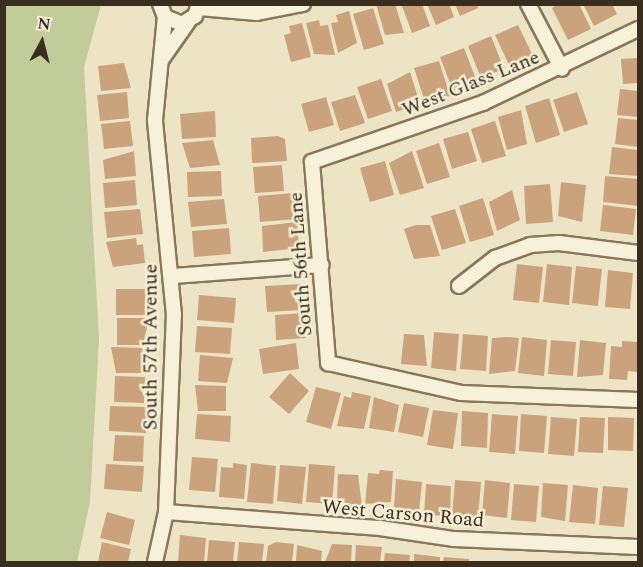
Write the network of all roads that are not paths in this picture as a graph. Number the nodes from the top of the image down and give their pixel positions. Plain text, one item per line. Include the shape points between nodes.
1 (303, 4) edge
2 (528, 4) edge
3 (199, 6) edge
4 (163, 11) edge
5 (188, 22) junction
6 (639, 29) edge
7 (162, 60) junction
8 (562, 69) junction
9 (312, 162) joint
10 (639, 253) edge
11 (322, 265) junction
12 (173, 276) junction
13 (459, 286) dead end
14 (639, 400) edge
15 (166, 512) junction
16 (639, 547) edge
17 (155, 562) edge

1 - 3 street via 257,14
2 - 8 street
3 - 5 street, South 57th Avenue
4 - 5 street, South 57th Avenue
4 - 7 street, South 57th Avenue
5 - 7 street, South 57th Avenue
6 - 8 street, West Glass Lane
7 - 12 street, South 57th Avenue via 155,120
8 - 9 street, West Glass Lane via 483,103
9 - 11 street, South 56th Lane
10 - 13 street via 559,243 530,245 495,258
11 - 12 street
11 - 14 street, South 56th Lane via 328,363 461,393
12 - 15 street, South 57th Avenue
15 - 16 street, West Carson Road via 380,528 454,539
15 - 17 street, South 57th Avenue

